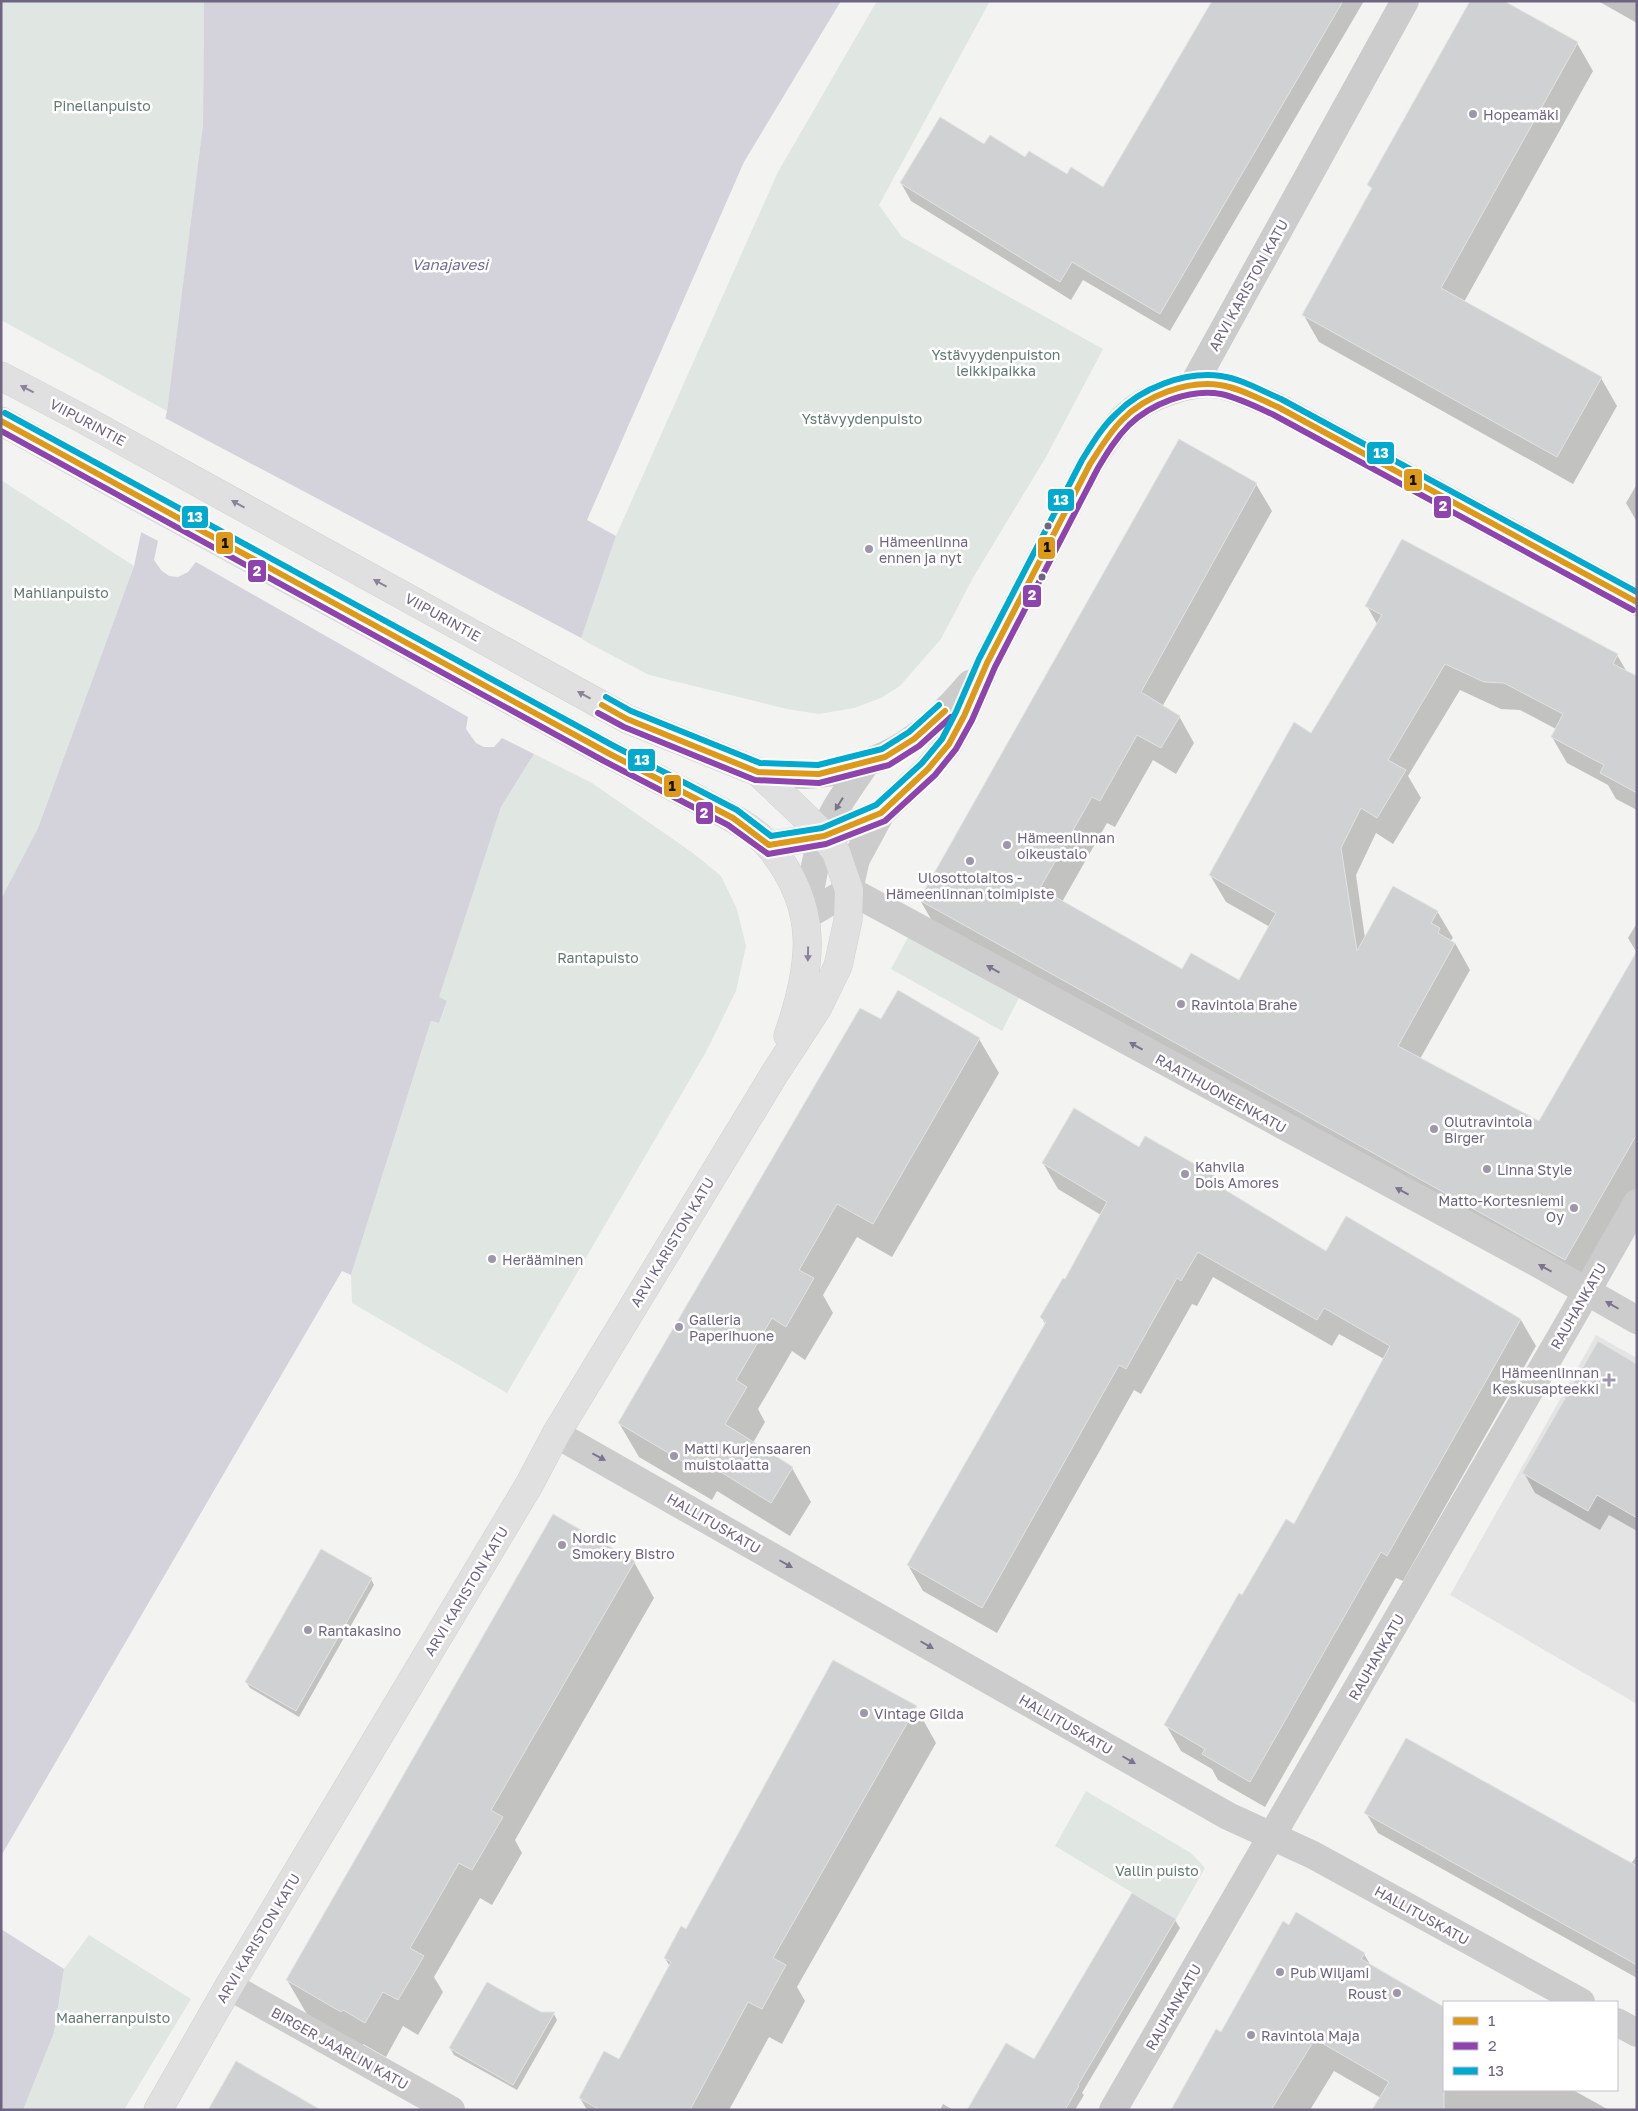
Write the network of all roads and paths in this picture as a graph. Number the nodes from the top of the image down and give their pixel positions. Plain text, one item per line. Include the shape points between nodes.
1 (1405, 1) edge
2 (1, 376) edge
3 (1193, 385) junction
4 (1, 421) edge
5 (1637, 602) edge
6 (987, 664) junction
7 (866, 763) junction
8 (758, 772) junction
9 (881, 812) junction
10 (824, 836) junction
11 (769, 845) junction
12 (849, 890) junction
13 (806, 916) junction
14 (775, 1073) junction
15 (1637, 1203) edge
16 (1587, 1291) junction
17 (1637, 1320) edge
18 (556, 1434) junction
19 (1272, 1837) junction
20 (229, 1986) junction
21 (1579, 2001) edge
22 (1618, 2023) edge
23 (1637, 2033) edge
24 (158, 2110) edge
25 (451, 2110) edge
26 (1113, 2110) edge

1 - 3 street, ARVI KARISTON KATU
8 -> 2 main road, VIIPURINTIE via 627,718
3 - 5 street via 1219,385 1278,407
3 - 6 street, ARVI KARISTON KATU via 1158,395 1127,414 1105,441 1090,464
4 - 11 main road via 733,818
6 - 7 street, ARVI KARISTON KATU via 953,704 914,739 885,757
6 - 9 street, ARVI KARISTON KATU via 949,744 928,769
7 - 8 street, ARVI KARISTON KATU via 819,774
7 -> 10 street, ARVI KARISTON KATU via 835,810
8 - 10 main road, VIIPURINTIE
9 - 10 street, ARVI KARISTON KATU
9 - 12 street, ARVI KARISTON KATU via 856,859
10 - 11 street, ARVI KARISTON KATU
10 - 12 main road, VIIPURINTIE via 836,852
10 - 13 street, ARVI KARISTON KATU via 814,867
11 - 13 main road, ARVI KARISTON KATU via 788,873
12 - 13 street
12 - 14 main road, ARVI KARISTON KATU via 848,920 838,966 818,1007
16 -> 12 street, RAATIHUONEENKATU
13 -> 14 main road, ARVI KARISTON KATU via 808,959 799,1003
14 - 18 main road, ARVI KARISTON KATU
15 - 16 street, RAUHANKATU
17 -> 16 street, RAATIHUONEENKATU
16 - 19 street, RAUHANKATU
18 -> 19 street, HALLITUSKATU via 1228,1816
18 - 20 main road, ARVI KARISTON KATU via 529,1485
19 - 21 street, HALLITUSKATU via 1314,1855
19 - 26 street, RAUHANKATU
20 - 24 main road, ARVI KARISTON KATU
20 - 25 street, BIRGER JAARLIN KATU
22 - 23 street

